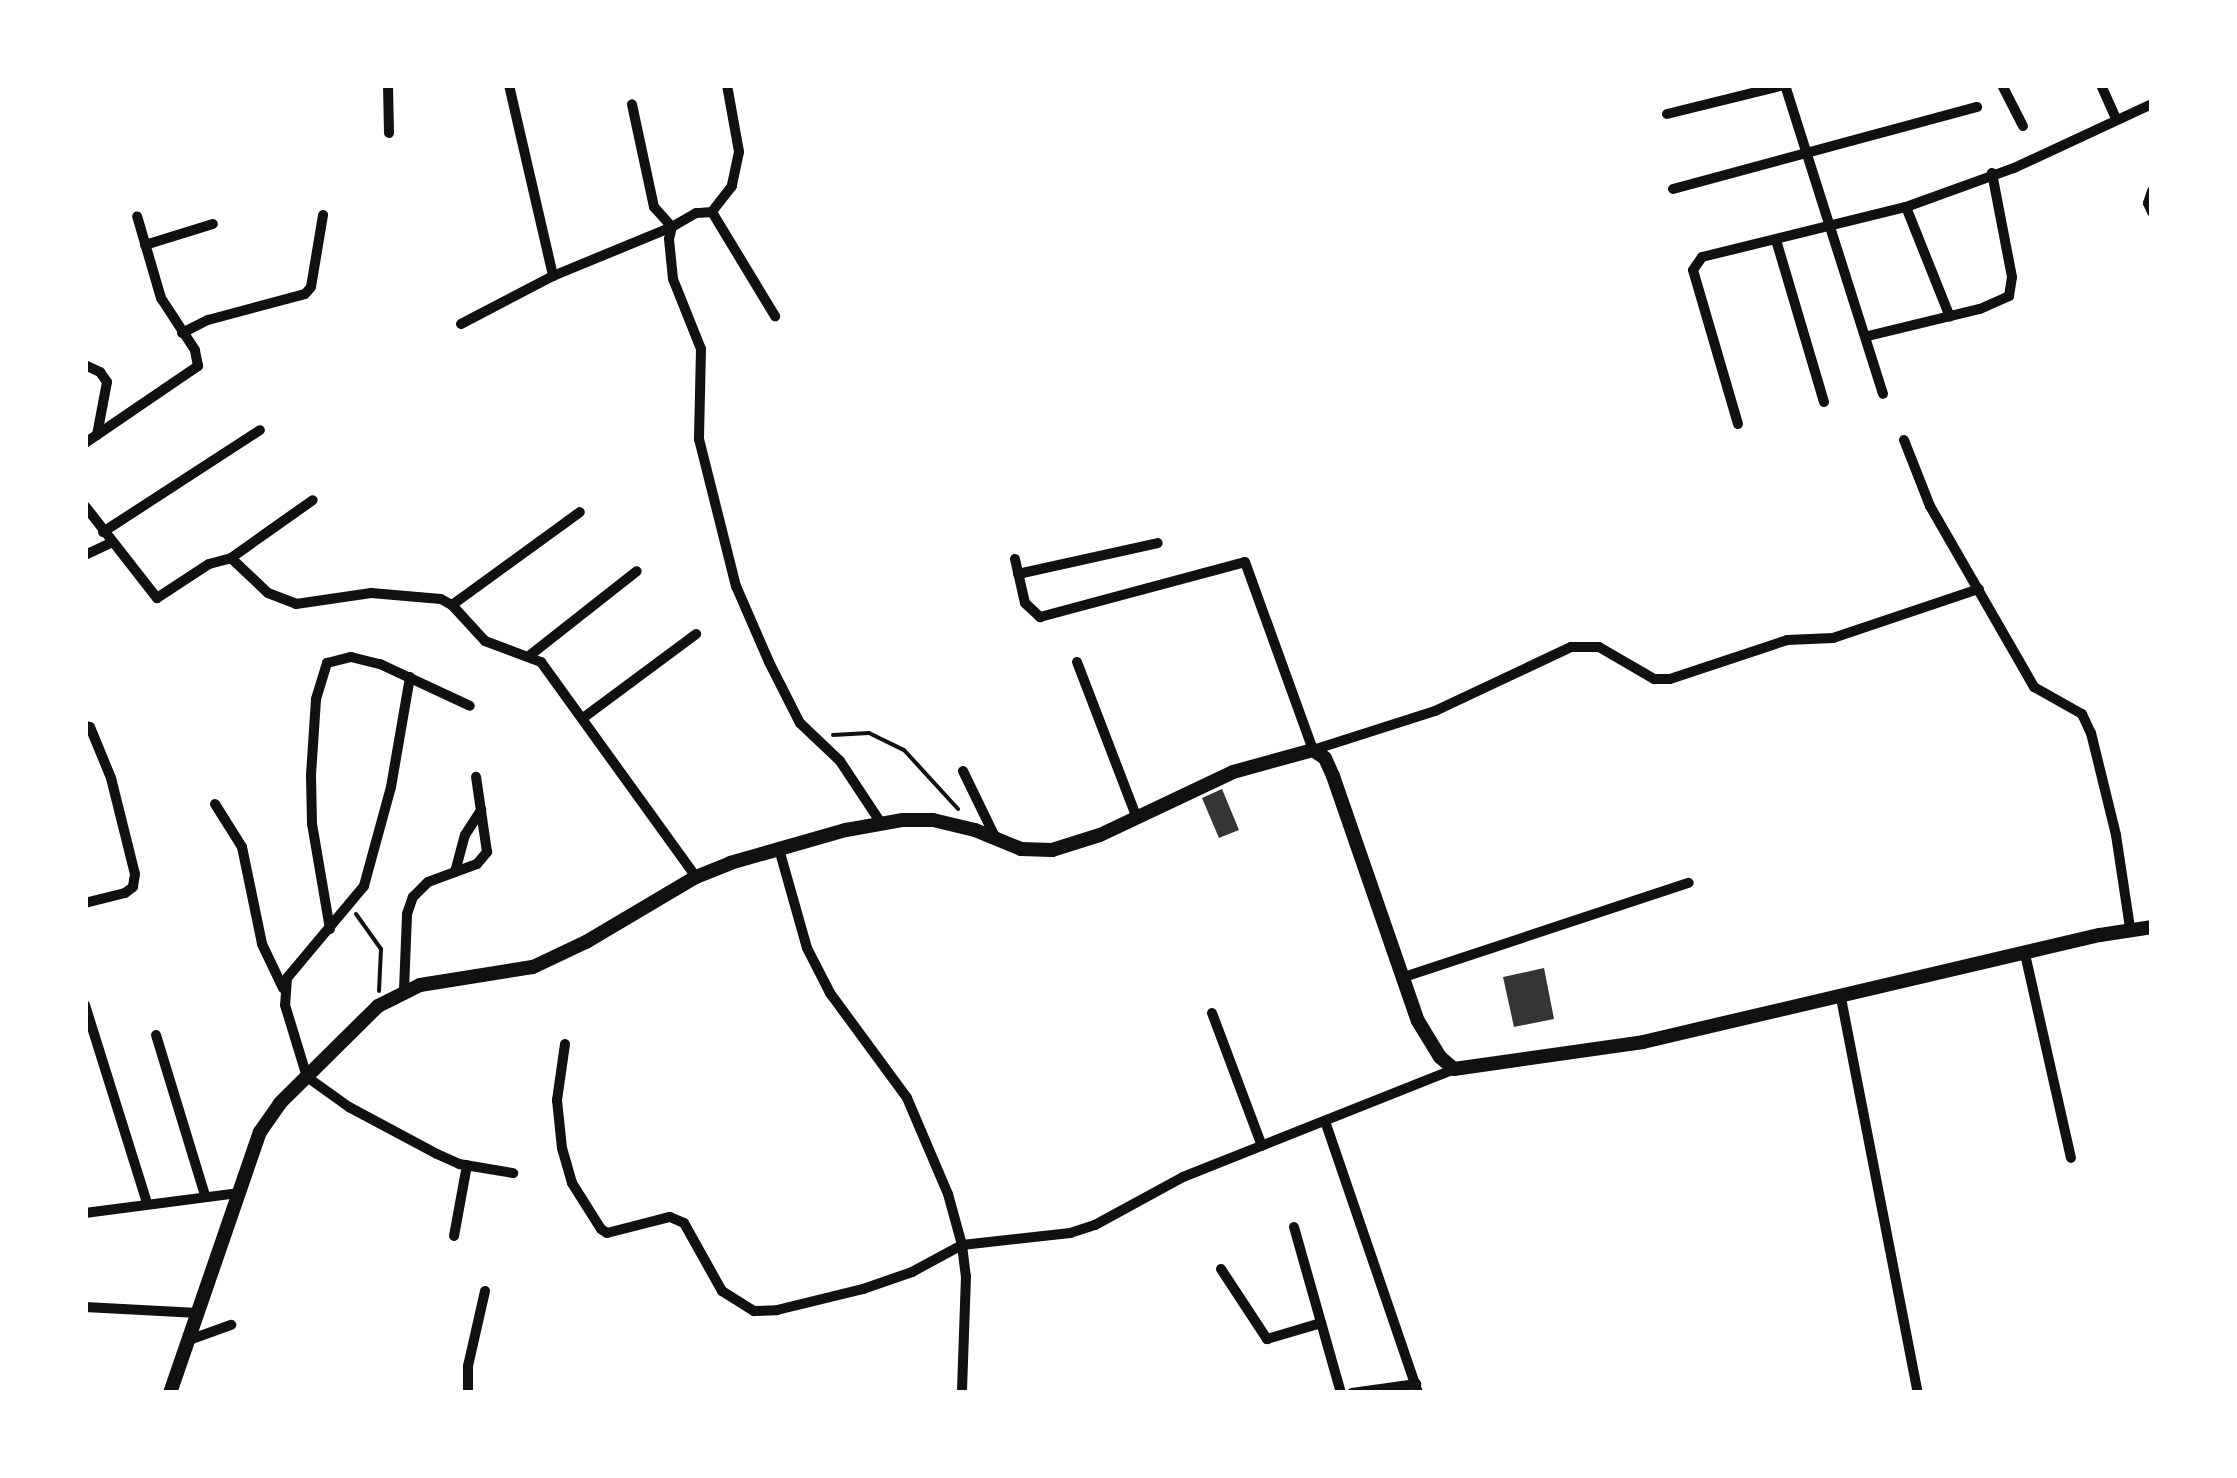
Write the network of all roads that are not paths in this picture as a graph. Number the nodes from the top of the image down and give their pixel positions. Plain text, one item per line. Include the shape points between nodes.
1 (388, 85) edge
2 (509, 85) edge
3 (727, 85) edge
4 (1784, 85) edge
5 (2002, 85) edge
6 (2102, 85) edge
7 (632, 104) dead end
8 (2152, 104) edge
9 (1977, 107) dead end
10 (1668, 114) dead end
11 (2116, 120) junction
12 (2024, 126) dead end
13 (390, 133) dead end
14 (1805, 156) junction
15 (1992, 173) junction
16 (1674, 190) dead end
17 (2152, 190) edge
18 (1906, 207) junction
19 (712, 212) junction
20 (2152, 212) edge
21 (323, 215) dead end
22 (137, 216) dead end
23 (213, 224) dead end
24 (1830, 226) junction
25 (672, 227) junction
26 (1776, 240) junction
27 (145, 246) junction
28 (552, 276) junction
29 (775, 316) dead end
30 (1950, 317) junction
31 (462, 324) dead end
32 (182, 334) junction
33 (1868, 336) junction
34 (85, 364) edge
35 (1884, 394) dead end
36 (1824, 402) dead end
37 (1738, 424) dead end
38 (260, 430) dead end
39 (97, 435) junction
40 (1904, 440) dead end
41 (85, 443) edge
42 (312, 500) dead end
43 (85, 506) edge
44 (580, 512) dead end
45 (103, 532) junction
46 (1158, 544) dead end
47 (106, 546) junction
48 (85, 556) edge
49 (231, 558) junction
50 (1015, 559) dead end
51 (637, 571) dead end
52 (1018, 574) junction
53 (1978, 589) junction
54 (452, 605) junction
55 (696, 634) dead end
56 (529, 656) junction
57 (1077, 662) dead end
58 (410, 676) junction
59 (470, 706) dead end
60 (583, 718) junction
61 (85, 726) edge
62 (1313, 750) junction
63 (963, 771) dead end
64 (476, 778) dead end
65 (215, 804) dead end
66 (481, 810) junction
67 (1136, 818) junction
68 (881, 823) junction
69 (998, 840) junction
70 (778, 849) junction
71 (455, 872) junction
72 (696, 877) junction
73 (1690, 882) dead end
74 (85, 903) edge
75 (2152, 927) edge
76 (2130, 928) junction
77 (330, 929) junction
78 (2025, 954) junction
79 (1401, 978) junction
80 (283, 988) junction
81 (404, 990) junction
82 (1842, 998) junction
83 (85, 1004) edge
84 (1212, 1013) dead end
85 (88, 1028) edge
86 (156, 1035) dead end
87 (565, 1044) dead end
88 (1454, 1069) junction
89 (307, 1077) junction
90 (1325, 1121) junction
91 (1262, 1146) junction
92 (2071, 1158) dead end
93 (467, 1165) junction
94 (513, 1172) dead end
95 (240, 1193) junction
96 (205, 1195) junction
97 (147, 1203) junction
98 (85, 1213) edge
99 (1294, 1227) dead end
100 (454, 1236) dead end
101 (962, 1245) junction
102 (1220, 1268) dead end
103 (485, 1291) dead end
104 (85, 1307) edge
105 (198, 1314) junction
106 (1321, 1323) junction
107 (231, 1325) dead end
108 (189, 1340) junction
109 (1417, 1388) edge
110 (170, 1393) edge
111 (468, 1393) edge
112 (962, 1393) edge
113 (1341, 1393) edge
114 (1352, 1393) edge
115 (1918, 1393) edge

1 - 13 street
2 - 28 street
3 - 19 street via 739,152 732,186
4 - 10 street
4 - 14 street
5 - 12 street
6 - 11 street
7 - 25 street via 654,207
8 - 11 street
9 - 14 street
11 - 15 street
14 - 16 street
14 - 24 street
15 - 18 street
15 - 30 street via 2012,290
17 - 20 street
18 - 24 street
18 - 30 street
19 - 25 street
19 - 29 street
21 - 32 street via 305,294 208,320
22 - 27 street
23 - 27 street
24 - 26 street
24 - 33 street
25 - 28 street
25 - 68 street via 673,279 700,349 699,439 736,586 800,724 840,761
26 - 36 street
26 - 37 street via 1702,257 1693,270
27 - 32 street via 161,298
28 - 31 street
30 - 33 street
32 - 39 street via 198,366
33 - 35 street
34 - 39 street via 106,382
38 - 45 street
39 - 41 street
40 - 53 street via 1930,506
42 - 49 street
43 - 45 street
44 - 54 street
45 - 47 street
46 - 52 street
47 - 48 street
47 - 49 street via 157,598 209,564
49 - 54 street via 268,593 296,604 371,592
50 - 52 street
51 - 56 street
52 - 62 street via 1025,604 1040,617 1245,562
53 - 62 street via 1833,638 1787,640 1670,679 1654,679 1599,647 1571,647 1436,712
53 - 76 street via 2034,687 2082,714 2091,732
54 - 56 street via 485,641
55 - 60 street
56 - 60 street via 542,662
57 - 67 street
58 - 59 street
58 - 77 street via 391,787 364,886
58 - 77 street via 351,657 327,663 321,676 312,824
60 - 72 street
61 - 74 street via 111,778 135,874 134,887 124,893
62 - 67 street via 1233,772
62 - 79 street via 1334,776
63 - 69 street
64 - 66 street
65 - 80 street via 242,847 262,944
66 - 71 street via 465,834
66 - 71 street via 488,852
67 - 69 street via 1038,853
68 - 69 street via 933,820
68 - 70 street
70 - 72 street
70 - 101 street via 807,948 830,992 907,1098
71 - 81 street via 428,882 413,898
72 - 81 street via 557,958
73 - 79 street
75 - 76 street
76 - 78 street
77 - 80 street
78 - 82 street
78 - 92 street
79 - 88 street via 1428,1041
80 - 89 street
81 - 89 street via 378,1006
82 - 88 street via 1643,1042
82 - 115 street
83 - 85 street
84 - 91 street
85 - 97 street
86 - 96 street
87 - 101 street via 557,1100 562,1148 572,1183 601,1229 670,1217 684,1223 722,1292 754,1311 864,1289
88 - 90 street
89 - 93 street via 350,1108
89 - 95 street via 260,1132
90 - 91 street
90 - 109 street
91 - 101 street via 1095,1225
93 - 94 street
93 - 100 street
95 - 96 street
95 - 105 street
96 - 97 street
97 - 98 street
99 - 106 street
101 - 112 street
102 - 106 street via 1266,1339
103 - 111 street
104 - 105 street
105 - 108 street
106 - 113 street
107 - 108 street
108 - 110 street
109 - 114 street

